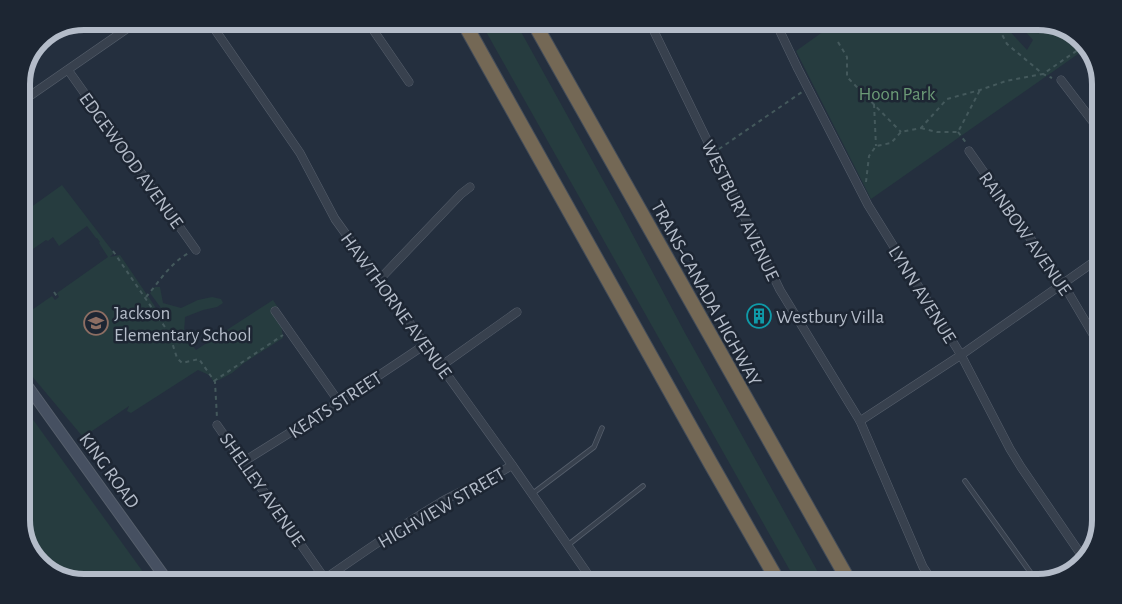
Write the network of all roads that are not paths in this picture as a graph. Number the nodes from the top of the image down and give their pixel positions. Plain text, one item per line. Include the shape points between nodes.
1 (125, 30) edge
2 (214, 30) edge
3 (373, 30) edge
4 (468, 30) edge
5 (537, 30) edge
6 (653, 30) edge
7 (779, 30) edge
8 (68, 70) junction
9 (1060, 80) road end
10 (409, 82) dead end
11 (30, 96) edge
12 (1092, 121) edge
13 (970, 151) dead end
14 (470, 187) dead end
15 (196, 250) road end
16 (1092, 263) edge
17 (379, 280) junction
18 (1062, 284) junction
19 (275, 311) dead end
20 (517, 312) dead end
21 (1092, 333) edge
22 (426, 344) junction
23 (961, 355) junction
24 (441, 366) junction
25 (30, 390) edge
26 (339, 402) junction
27 (860, 421) junction
28 (217, 425) road end
29 (602, 428) dead end
30 (243, 462) junction
31 (711, 464) junction
32 (512, 465) junction
33 (965, 481) dead end
34 (643, 486) dead end
35 (532, 494) junction
36 (568, 545) junction
37 (1080, 553) edge
38 (163, 574) edge
39 (319, 574) edge
40 (332, 574) edge
41 (588, 574) edge
42 (764, 574) edge
43 (774, 574) edge
44 (845, 574) edge
45 (928, 574) edge
46 (1032, 574) edge

1 - 8 street
2 - 17 street, HAWTHORNE AVENUE via 300,153 335,219
3 - 10 street
4 - 31 highway
5 - 44 highway, TRANS-CANADA HIGHWAY
6 - 27 street, WESTBURY AVENUE via 780,290
7 - 23 street, LYNN AVENUE via 864,198
8 - 11 street
8 - 15 street, EDGEWOOD AVENUE
9 - 12 street
13 - 18 street, RAINBOW AVENUE
14 - 17 street
16 - 18 street
17 - 22 street, HAWTHORNE AVENUE
18 - 21 street, RAINBOW AVENUE
18 - 23 street
19 - 26 street
20 - 24 street
22 - 24 street, HAWTHORNE AVENUE
22 - 26 street, KEATS STREET
23 - 27 street
23 - 37 street, LYNN AVENUE via 1010,449
24 - 32 street, HAWTHORNE AVENUE
25 - 38 street, KING ROAD
26 - 30 street, KEATS STREET
27 - 45 street, WESTBURY AVENUE
28 - 30 street, SHELLEY AVENUE
29 - 35 lane via 594,447
30 - 39 street, SHELLEY AVENUE via 310,556
31 - 42 highway
31 - 43 highway
32 - 35 street, HAWTHORNE AVENUE
32 - 40 street, HIGHVIEW STREET via 437,505
33 - 46 lane
34 - 36 lane
35 - 36 street, HAWTHORNE AVENUE
36 - 41 street, HAWTHORNE AVENUE

